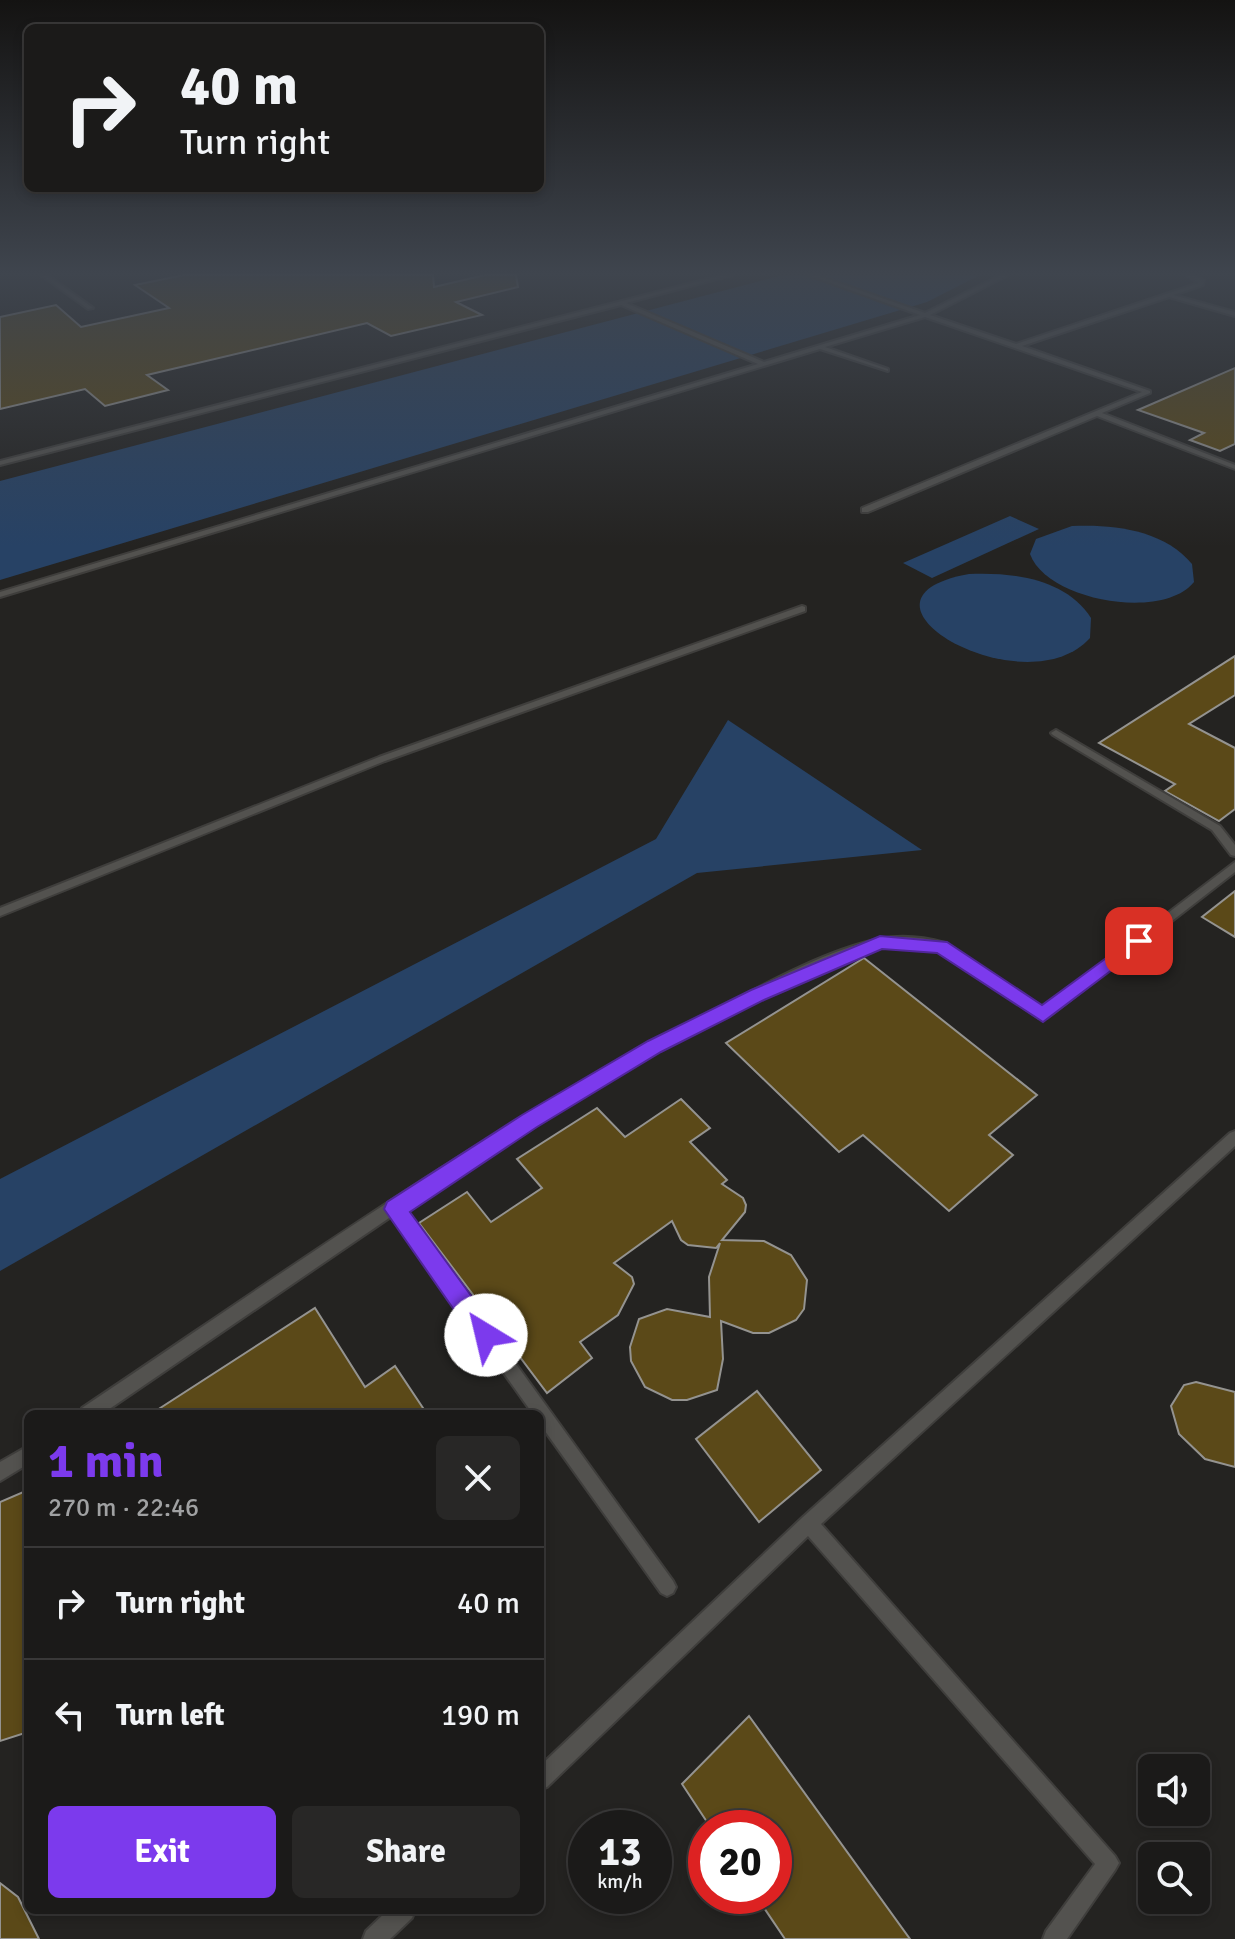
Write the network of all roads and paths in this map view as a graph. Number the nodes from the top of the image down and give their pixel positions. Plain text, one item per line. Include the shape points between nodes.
1 (382, 365) edge
2 (750, 365) edge
3 (873, 365) edge
4 (1072, 365) edge
5 (886, 370) dead end
6 (1098, 414) junction
7 (0, 463) edge
8 (1235, 467) edge
9 (865, 510) dead end
10 (0, 595) edge
11 (802, 609) dead end
12 (1056, 733) dead end
13 (1235, 852) edge
14 (1235, 866) edge
15 (0, 912) edge
16 (1235, 1137) edge
17 (395, 1209) junction
18 (94, 1410) edge
19 (540, 1410) edge
20 (544, 1416) edge
21 (24, 1457) edge
22 (0, 1472) edge
23 (809, 1523) junction
24 (667, 1587) dead end
25 (544, 1776) edge
26 (400, 1914) edge
27 (374, 1939) edge
28 (1054, 1939) edge

1 - 7 lane
2 - 10 lane
3 - 5 lane
4 - 6 lane via 1148,392
6 - 8 lane
6 - 9 lane
11 - 15 lane via 382,759
12 - 13 lane via 1216,828
14 - 17 lane via 1043,1015 941,946 880,943 655,1046
16 - 23 lane
17 - 18 lane
17 - 19 lane
20 - 24 lane
21 - 22 lane
23 - 25 lane
23 - 28 lane via 1108,1863
26 - 27 lane

